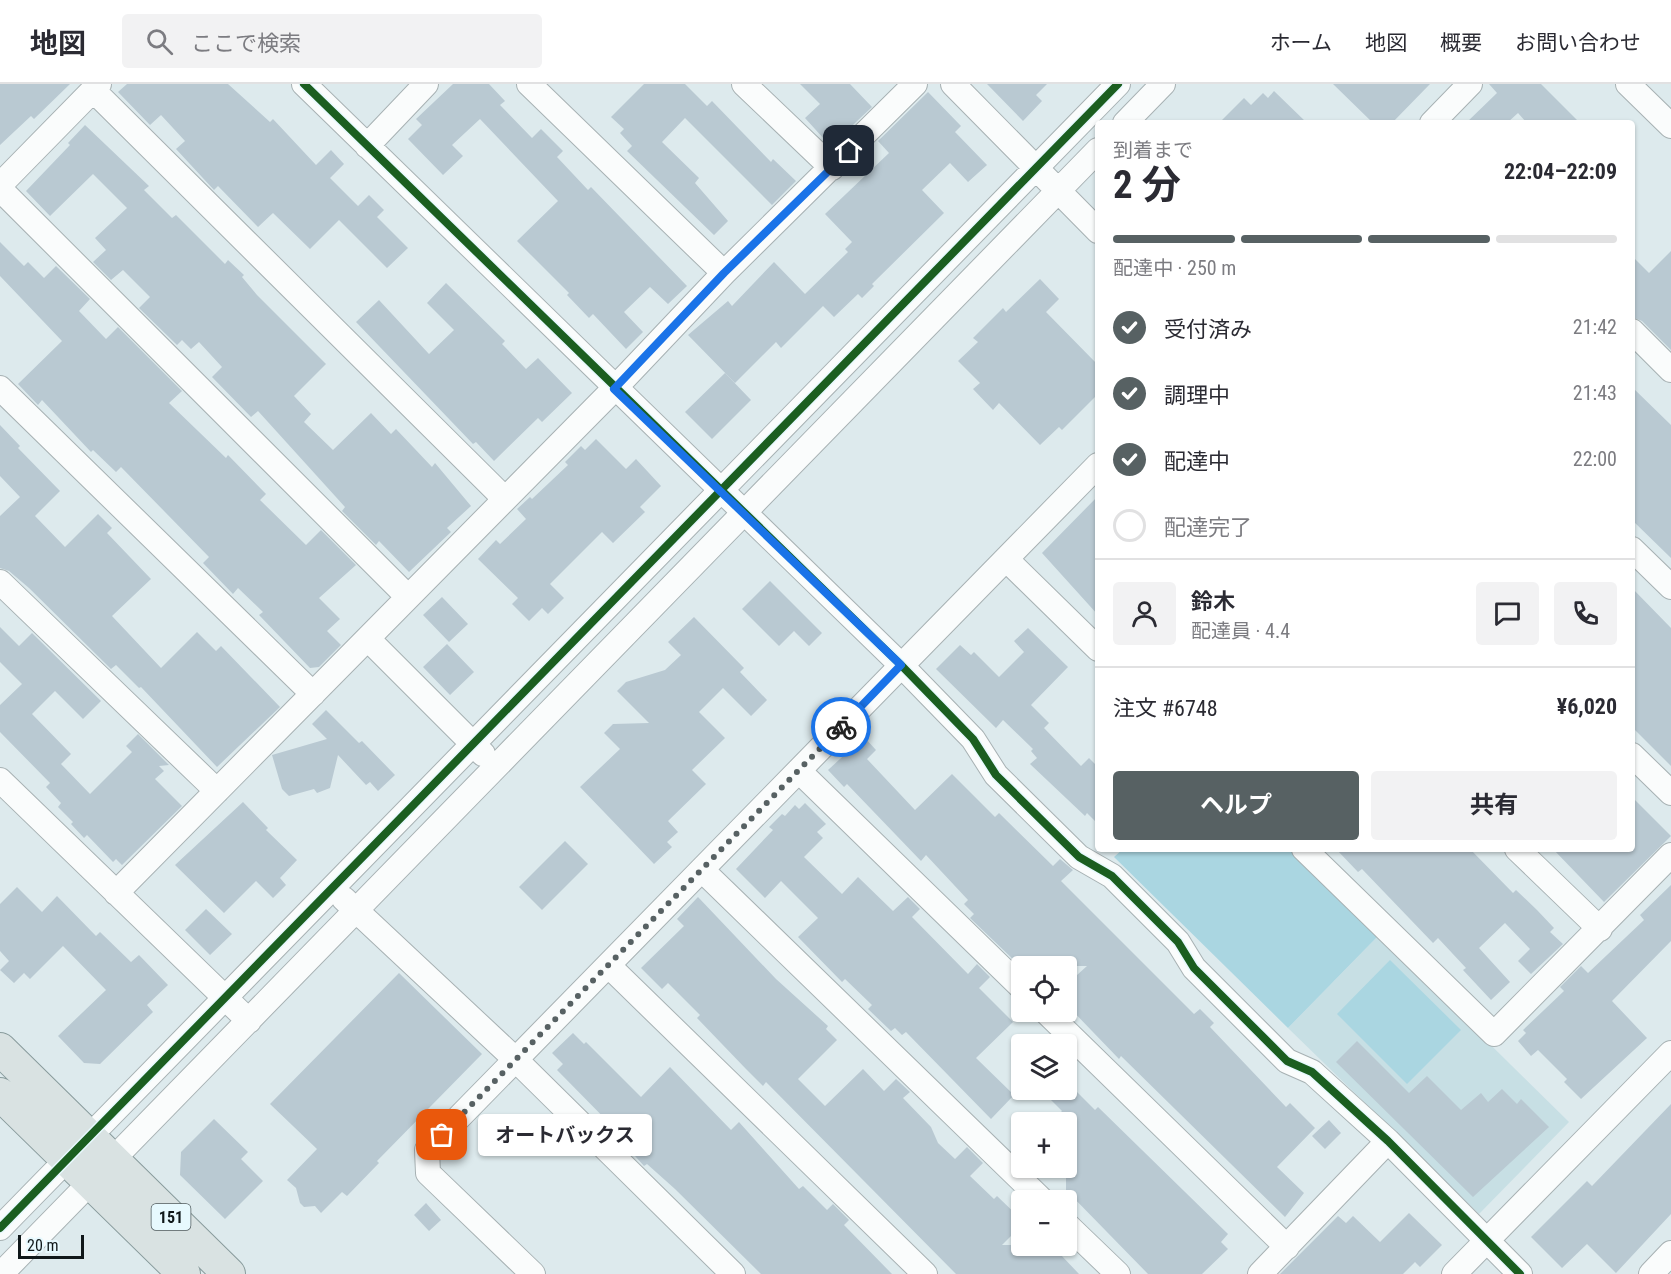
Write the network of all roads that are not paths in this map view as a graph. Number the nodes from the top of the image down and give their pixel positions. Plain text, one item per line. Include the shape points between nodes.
1 (304, 84) edge
2 (426, 84) edge
3 (529, 84) edge
4 (744, 84) edge
5 (915, 84) edge
6 (953, 84) edge
7 (1118, 84) edge
8 (1163, 84) edge
9 (1470, 84) edge
10 (1628, 84) edge
11 (96, 87) edge
12 (1128, 120) edge
13 (1435, 120) edge
14 (1671, 126) edge
15 (367, 146) junction
16 (1095, 153) edge
17 (1038, 167) junction
18 (832, 168) junction
19 (0, 187) edge
20 (1058, 191) junction
21 (1095, 228) edge
22 (724, 273) junction
23 (1635, 334) edge
24 (1671, 369) edge
25 (0, 388) edge
26 (614, 389) junction
27 (1095, 468) edge
28 (720, 491) junction
29 (505, 498) junction
30 (743, 514) junction
31 (1635, 552) edge
32 (1007, 560) junction
33 (0, 582) edge
34 (1671, 587) edge
35 (408, 597) junction
36 (368, 639) junction
37 (1095, 646) edge
38 (901, 665) junction
39 (314, 694) junction
40 (473, 743) junction
41 (1635, 758) edge
42 (495, 766) junction
43 (799, 771) junction
44 (0, 780) edge
45 (217, 791) junction
46 (1671, 793) edge
47 (1307, 852) edge
48 (1520, 852) edge
49 (1671, 855) edge
50 (702, 870) junction
51 (331, 888) junction
52 (116, 893) junction
53 (356, 909) junction
54 (1600, 929) junction
55 (609, 966) junction
56 (1011, 977) edge
57 (224, 997) junction
58 (249, 1021) junction
59 (1056, 1022) edge
60 (0, 1049) edge
61 (1671, 1053) edge
62 (516, 1060) junction
63 (0, 1094) edge
64 (90, 1136) junction
65 (1388, 1142) junction
66 (68, 1160) junction
67 (114, 1161) junction
68 (92, 1183) junction
69 (1032, 1190) edge
70 (0, 1228) edge
71 (1077, 1235) edge
72 (1487, 1241) junction
73 (1287, 1247) junction
74 (1671, 1253) edge
75 (1, 1274) edge
76 (184, 1274) edge
77 (229, 1274) edge
78 (533, 1274) edge
79 (734, 1274) edge
80 (925, 1274) edge
81 (1118, 1274) edge
82 (1260, 1274) edge
83 (1454, 1274) edge
84 (1520, 1274) edge
85 (1651, 1274) edge

1 - 15 street
2 - 15 street
3 - 22 street
4 - 18 street
5 - 18 street
6 - 17 street
7 - 17 street
8 - 12 street
9 - 13 street
10 - 14 street
11 - 19 street
11 - 29 street
15 - 26 street
16 - 20 street
17 - 20 street
17 - 28 street
18 - 22 street
19 - 35 street
20 - 21 street
20 - 30 street
22 - 26 street
23 - 24 street
25 - 39 street
26 - 28 street
26 - 29 street
27 - 32 street
28 - 30 street
28 - 40 street
29 - 35 street
30 - 38 street
30 - 42 street
31 - 34 street
32 - 37 street
32 - 38 street
33 - 45 street
35 - 36 street
36 - 39 street
36 - 40 street
38 - 43 street
38 - 65 street via 973,739 996,775 1079,857 1112,876 1178,942 1194,968 1287,1061 1312,1072
39 - 45 street
40 - 42 street
40 - 51 street
41 - 46 street
42 - 53 street
43 - 50 street
43 - 56 street
44 - 52 street
45 - 52 street
47 - 54 street via 1494,1034
48 - 54 street
49 - 54 street
50 - 55 street
50 - 69 street
51 - 53 street
51 - 57 street
52 - 57 street
53 - 58 street
53 - 62 street
55 - 62 street
55 - 80 street
57 - 58 street
57 - 64 street
58 - 67 street
59 - 73 street
60 - 64 main road, 151
61 - 72 street
62 - 78 street via 427,1150 428,1173
62 - 79 street
63 - 66 main road, 151
64 - 66 street
64 - 67 main road, 151
65 - 72 street
65 - 73 street
66 - 68 main road, 151
66 - 70 street
67 - 68 street
67 - 77 main road, 151
68 - 75 street
68 - 76 main road, 151
71 - 81 street
72 - 83 street
72 - 84 street
73 - 82 street
74 - 85 street

